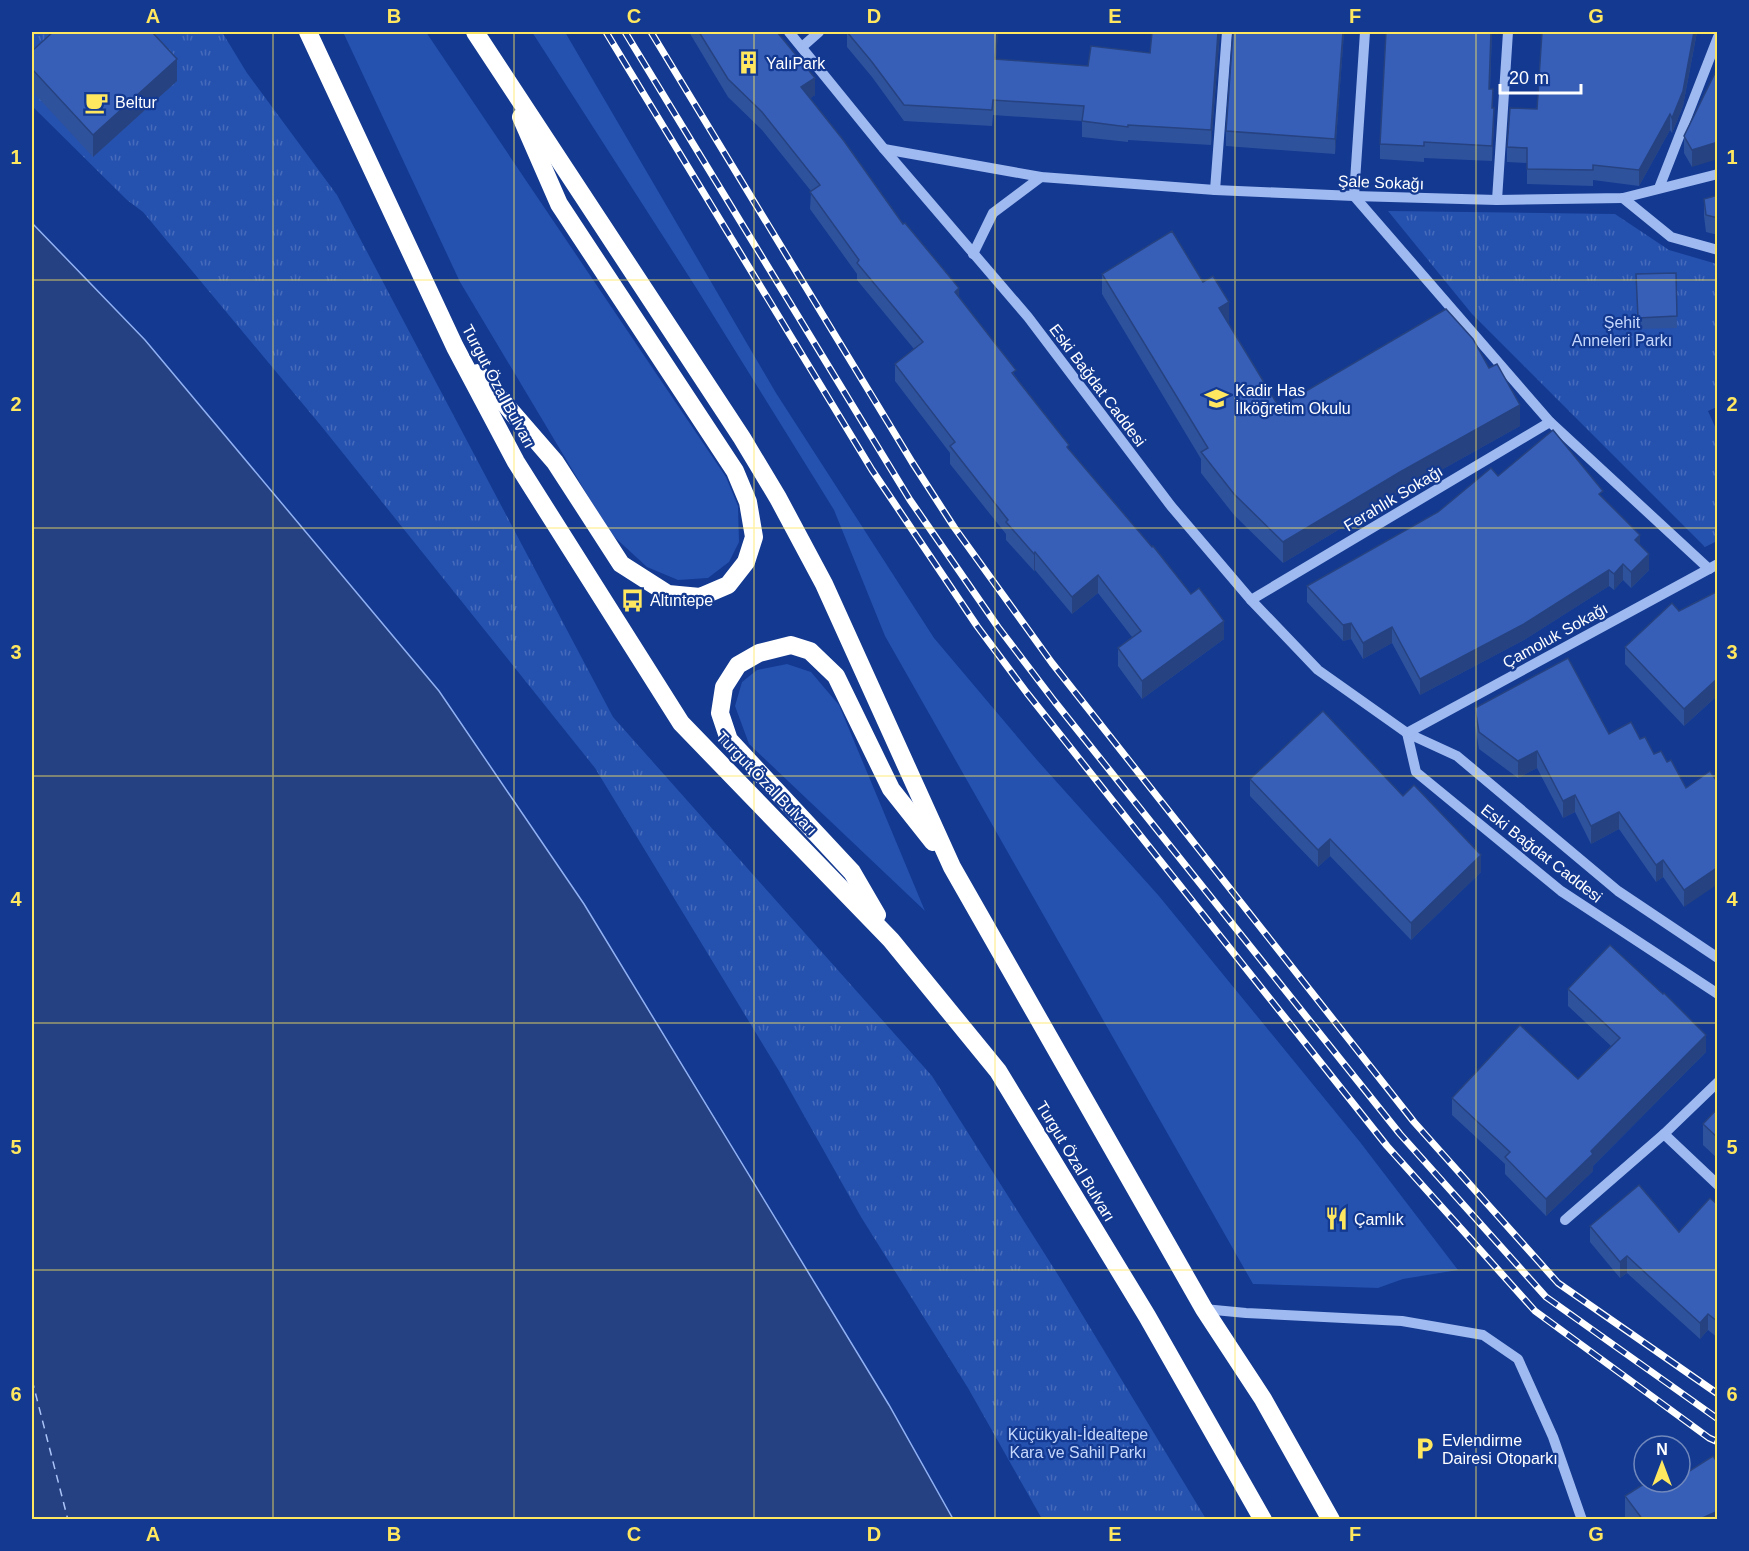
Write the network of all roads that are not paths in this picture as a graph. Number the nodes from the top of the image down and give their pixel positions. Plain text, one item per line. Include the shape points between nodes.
1 (308, 32) edge
2 (475, 32) edge
3 (789, 32) edge
4 (819, 32) edge
5 (1227, 32) edge
6 (1365, 32) edge
7 (1508, 32) edge
8 (1718, 37) edge
9 (802, 46) junction
10 (501, 71) junction
11 (884, 148) junction
12 (1718, 174) edge
13 (1041, 177) junction
14 (1659, 188) junction
15 (1215, 190) junction
16 (1354, 196) junction
17 (1623, 198) junction
18 (1497, 200) junction
19 (1718, 250) edge
20 (973, 254) junction
21 (455, 347) junction
22 (1550, 422) junction
23 (1713, 567) edge
24 (1251, 600) junction
25 (1407, 733) junction
26 (952, 867) junction
27 (891, 940) junction
28 (1718, 958) edge
29 (1718, 994) edge
30 (1718, 1082) edge
31 (1664, 1134) junction
32 (1718, 1185) edge
33 (1565, 1220) dead end
34 (1204, 1309) junction
35 (1263, 1520) edge
36 (1331, 1520) edge
37 (1582, 1520) edge

1 - 21 highway, Turgut Özal Bulvarı
2 - 10 highway
3 - 9 street, Eski Bağdat Caddesi
4 - 9 street
5 - 15 street
6 - 16 street
7 - 18 street
8 - 14 street
9 - 11 street, Eski Bağdat Caddesi
10 - 21 highway via 560,204 735,471 748,502 753,537 746,562 728,585 700,597 668,594 621,564 555,462
10 - 26 highway via 778,498 824,584
11 - 13 street, Şale Sokağı
11 - 20 street, Eski Bağdat Caddesi
12 - 14 street, Şale Sokağı
13 - 15 street, Şale Sokağı
13 - 20 street via 993,213
14 - 17 street, Şale Sokağı
15 - 16 street, Şale Sokağı
16 - 18 street, Şale Sokağı
16 - 22 street
17 - 18 street, Şale Sokağı
17 - 19 street via 1671,237
20 - 24 street, Eski Bağdat Caddesi via 1028,317 1171,506
21 - 27 highway, Turgut Özal Bulvarı via 516,462 681,723
22 - 23 street
22 - 24 street, Ferahlık Sokağı
23 - 25 street, Çamoluk Sokağı
24 - 25 street, Eski Bağdat Caddesi via 1318,670
25 - 28 street, Eski Bağdat Caddesi via 1457,756 1618,891
25 - 29 street, Eski Bağdat Caddesi via 1416,772 1561,891
26 - 27 highway via 891,789 828,667 810,651 791,645 759,653 738,665 724,687 720,713 729,740 852,872
26 - 34 highway
27 - 35 highway, Turgut Özal Bulvarı via 998,1071 1147,1316
30 - 31 street
31 - 32 street
31 - 33 street
34 - 36 highway via 1263,1399
34 - 37 street via 1402,1321 1483,1335 1518,1359

